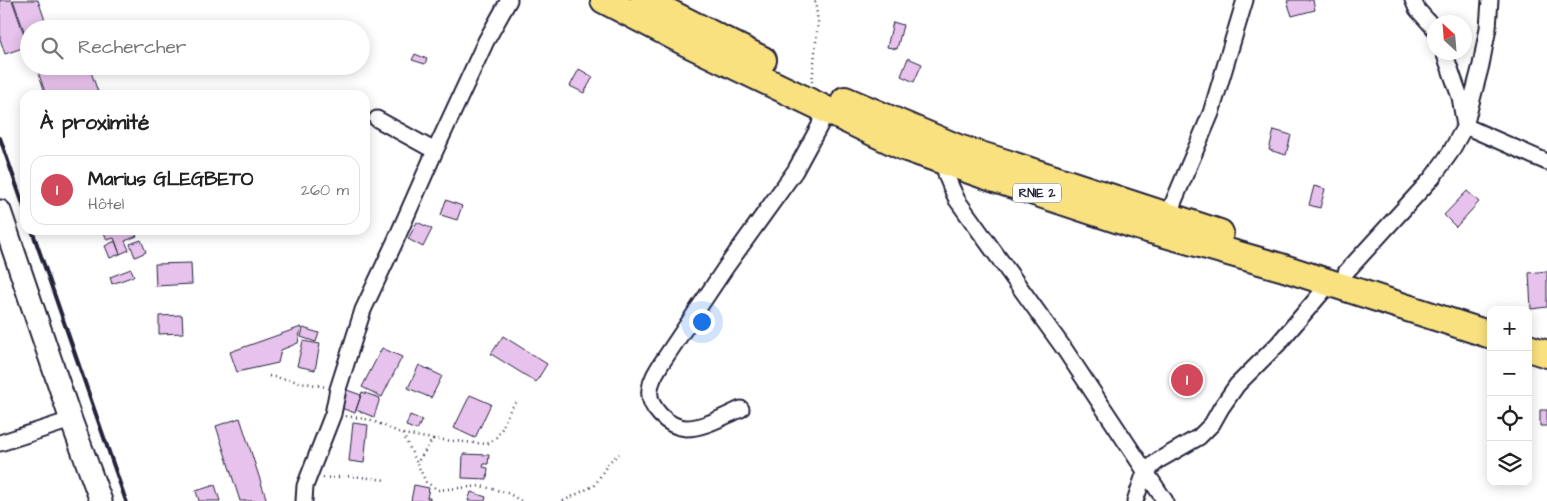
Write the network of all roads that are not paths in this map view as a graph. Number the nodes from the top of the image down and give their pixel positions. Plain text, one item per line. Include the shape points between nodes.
1 (509, 0) edge
2 (604, 0) edge
3 (644, 0) edge
4 (1245, 0) edge
5 (1413, 0) edge
6 (1490, 0) edge
7 (1427, 20) edge
8 (1447, 60) edge
9 (818, 97) junction
10 (377, 118) dead end
11 (1465, 126) junction
12 (435, 151) junction
13 (945, 153) junction
14 (1547, 162) edge
15 (0, 211) edge
16 (1168, 215) junction
17 (1338, 278) junction
18 (1487, 316) edge
19 (1532, 330) edge
20 (1487, 334) edge
21 (1547, 335) edge
22 (1532, 349) edge
23 (1547, 354) edge
24 (741, 409) dead end
25 (71, 420) junction
26 (0, 443) edge
27 (1145, 472) junction
28 (101, 501) edge
29 (304, 501) edge
30 (1134, 501) edge
31 (1165, 501) edge

1 - 12 street
2 - 9 highway, RNIE 2 via 687,43
3 - 9 highway, RNIE 2 via 702,29
4 - 16 street via 1212,113
5 - 7 street
6 - 11 street via 1481,65
8 - 11 street via 1460,97
9 - 13 highway, RNIE 2
9 - 24 street via 820,125 795,171 682,332 653,378 650,389 654,409 666,420 684,428 707,423
10 - 12 street
11 - 14 street
11 - 17 street via 1432,178
12 - 29 street via 363,310 333,414 305,486
13 - 16 highway, RNIE 2
13 - 17 highway, RNIE 2 via 1129,223
13 - 27 street via 946,173 957,200 1065,350
15 - 25 street
16 - 17 highway, RNIE 2
17 - 18 highway, RNIE 2
17 - 20 highway, RNIE 2
17 - 27 street via 1237,386 1212,424 1199,437
19 - 21 highway
22 - 23 highway
25 - 26 street
25 - 28 street
27 - 30 street
27 - 31 street

